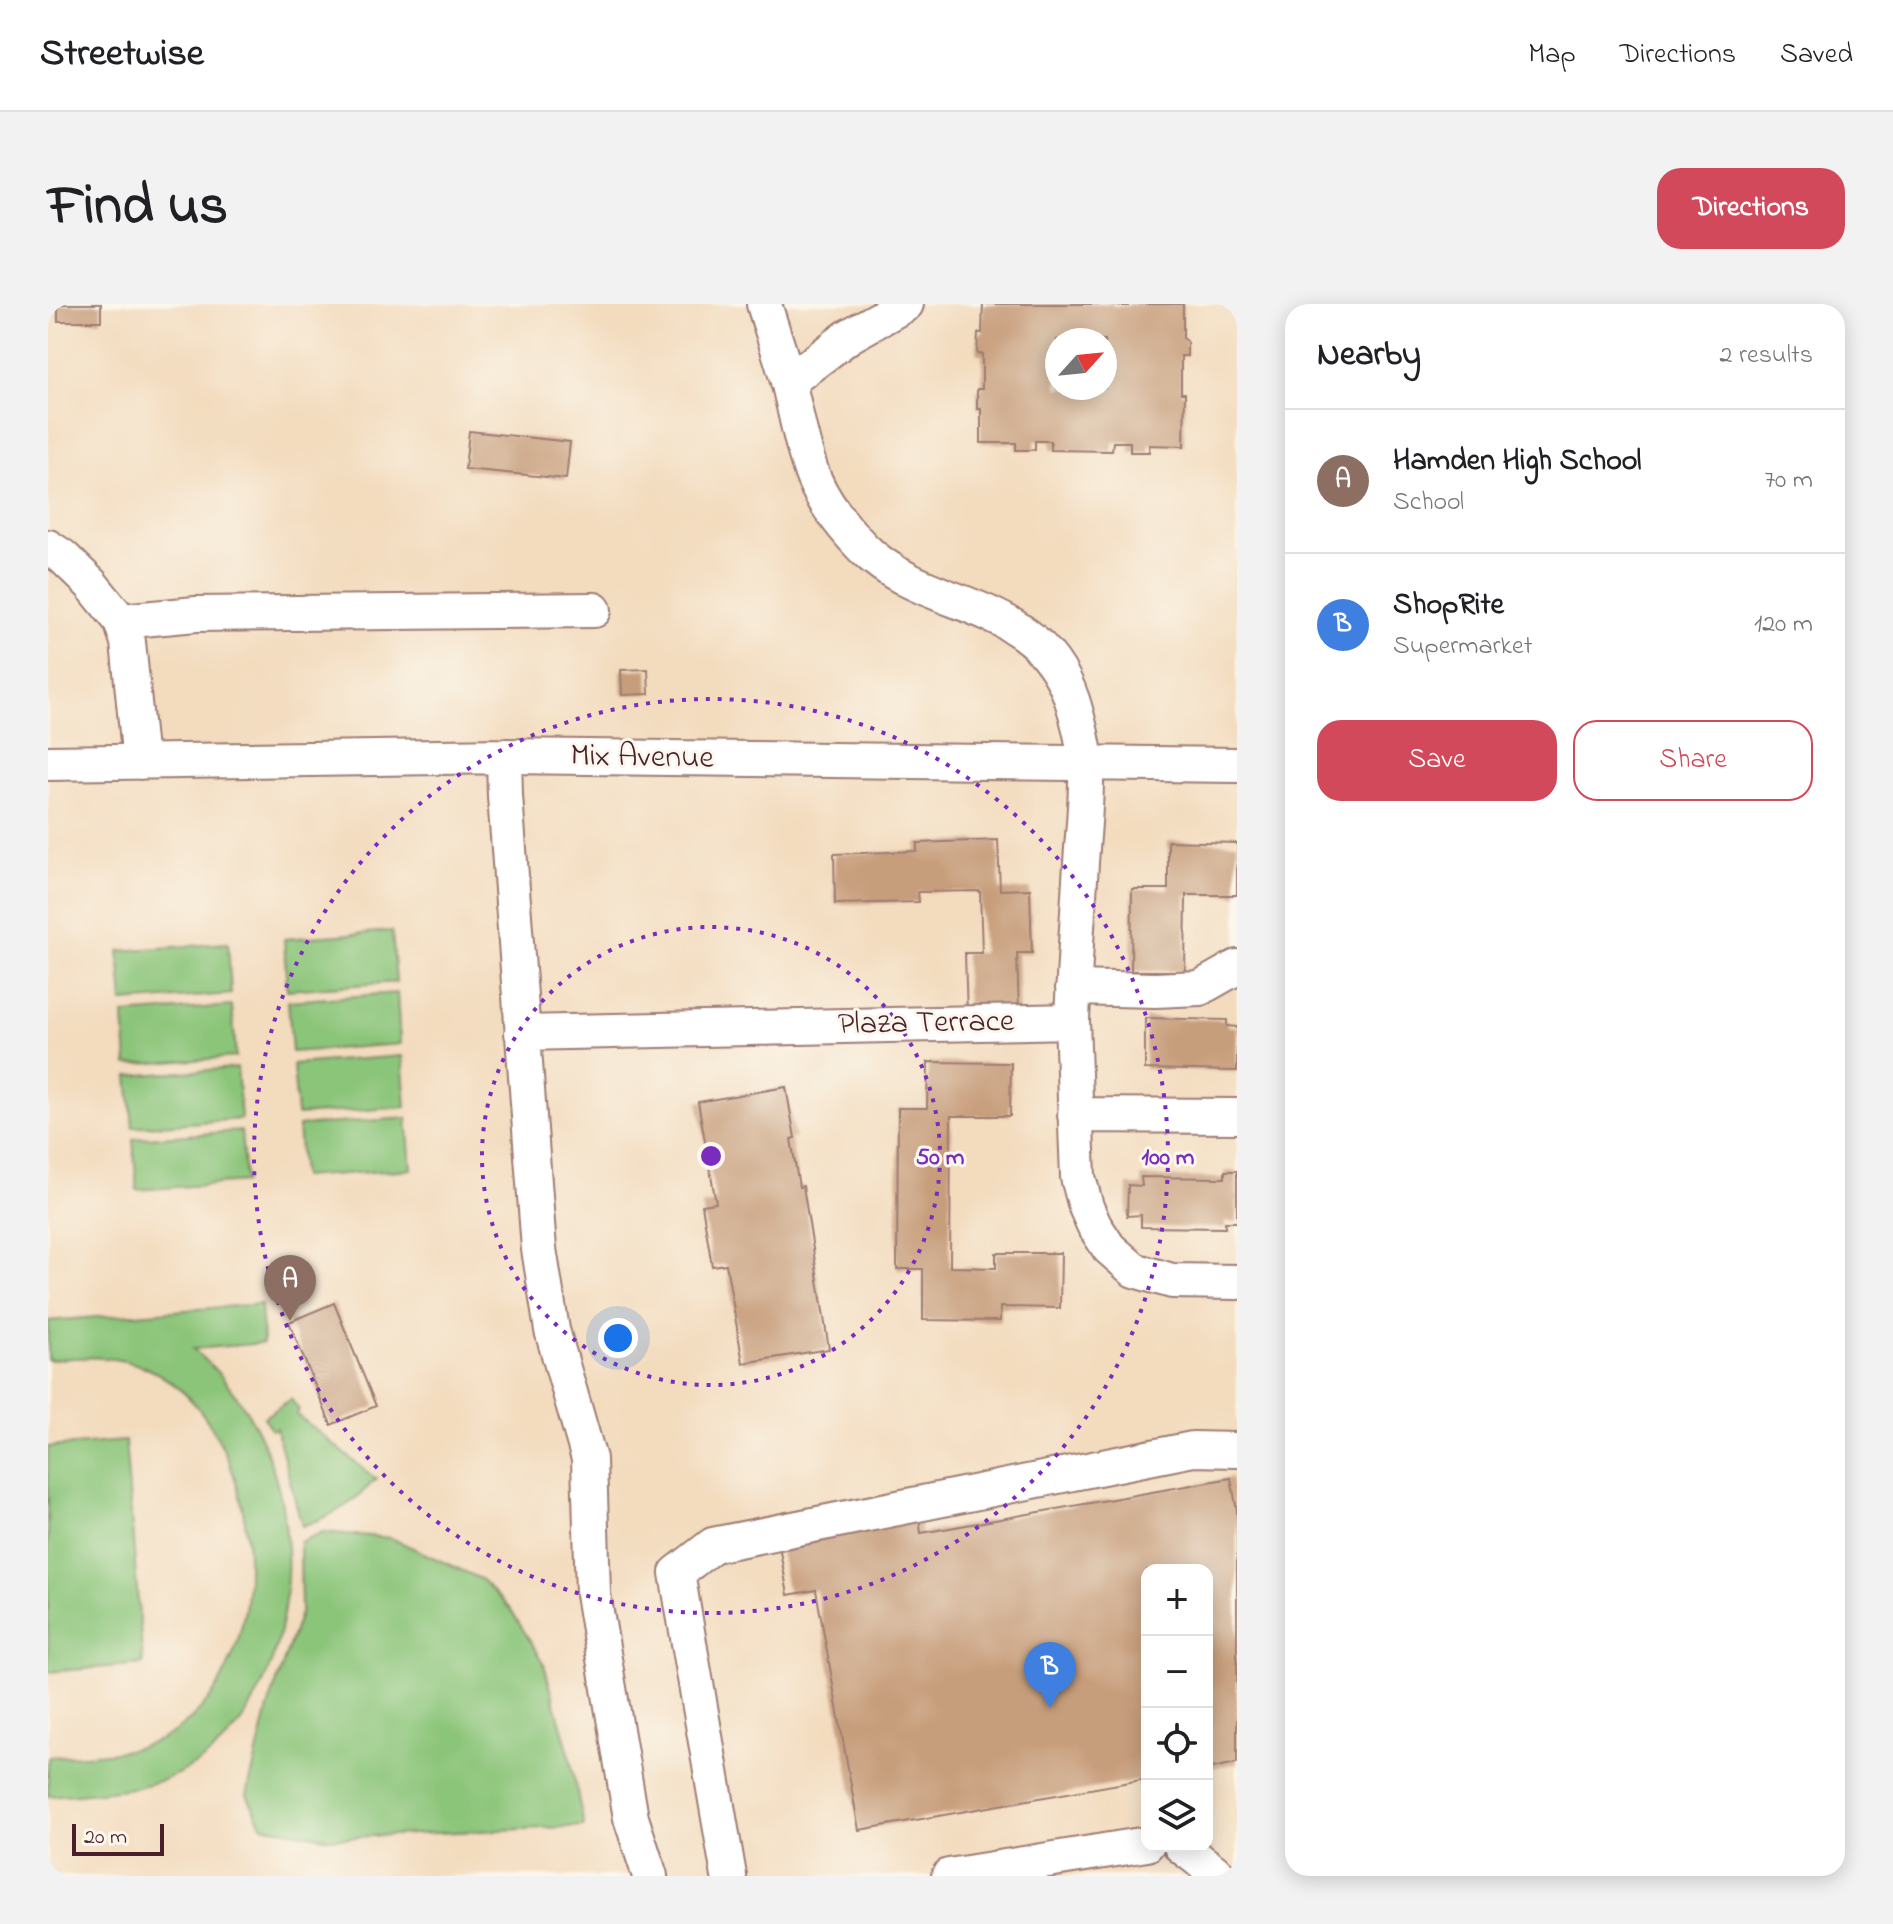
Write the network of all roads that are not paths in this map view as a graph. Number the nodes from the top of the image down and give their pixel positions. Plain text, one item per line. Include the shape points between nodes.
1 (764, 304) edge
2 (906, 304) edge
3 (788, 382) junction
4 (48, 547) edge
5 (594, 610) dead end
6 (121, 621) junction
7 (504, 756) junction
8 (140, 762) junction
9 (48, 763) edge
10 (1087, 763) junction
11 (1237, 765) edge
12 (1237, 967) edge
13 (1073, 1004) junction
14 (522, 1033) junction
15 (1075, 1115) junction
16 (1237, 1116) edge
17 (1237, 1282) edge
18 (1237, 1450) edge
19 (1141, 1845) edge
20 (1189, 1852) edge
21 (650, 1876) edge
22 (729, 1876) edge
23 (949, 1876) edge
24 (1220, 1876) edge

1 - 3 street
2 - 3 street via 849,336
3 - 10 street via 814,480 831,511 889,570 1011,623 1038,644 1072,699
4 - 6 street via 91,584
5 - 6 street via 196,614
6 - 8 street via 128,642
7 - 8 street, Mix Avenue
7 - 10 street, Mix Avenue
7 - 14 street
8 - 9 street, Mix Avenue
10 - 11 street, Mix Avenue
10 - 13 street
12 - 13 street, Plaza Terrace via 1200,988
13 - 14 street, Plaza Terrace
13 - 15 street
14 - 21 street via 539,1249 552,1330 589,1459 593,1594 631,1818
15 - 16 street
15 - 17 street via 1078,1177 1086,1207 1109,1248 1134,1270 1172,1281
18 - 22 street via 1193,1449 713,1545 677,1573
19 - 23 street
20 - 24 street

